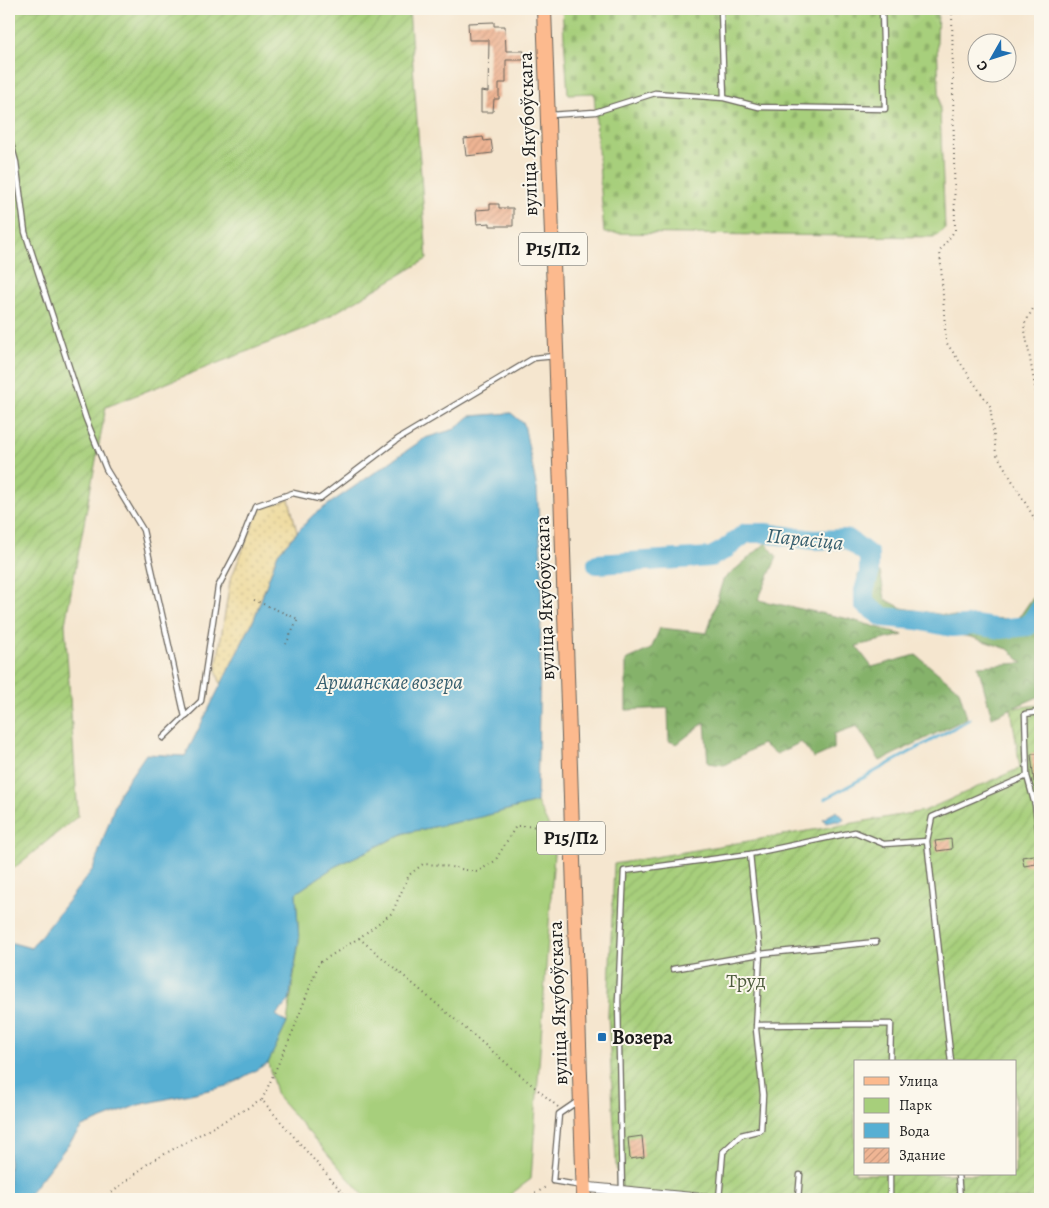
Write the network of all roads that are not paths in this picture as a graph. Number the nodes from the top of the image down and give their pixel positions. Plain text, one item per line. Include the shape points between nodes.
1 (544, 9) edge
2 (721, 9) edge
3 (882, 9) edge
4 (724, 98) junction
5 (548, 115) junction
6 (9, 137) edge
7 (556, 356) junction
8 (1040, 712) edge
9 (185, 716) junction
10 (163, 738) dead end
11 (1027, 776) junction
12 (927, 841) junction
13 (1040, 845) edge
14 (750, 854) junction
15 (876, 942) dead end
16 (760, 954) junction
17 (673, 969) dead end
18 (756, 1025) junction
19 (890, 1060) edge
20 (951, 1060) edge
21 (581, 1099) junction
22 (800, 1175) dead end
23 (890, 1176) edge
24 (958, 1176) edge
25 (622, 1191) junction
26 (584, 1193) edge
27 (655, 1197) edge
28 (708, 1199) edge
29 (719, 1199) edge
30 (798, 1199) edge
31 (890, 1199) edge
32 (960, 1199) edge

1 - 5 main road, вуліца Якубоўскага / Р15/П2
2 - 4 lane
3 - 4 lane via 885,109 759,107
4 - 5 lane via 655,93 595,112
5 - 7 main road, вуліца Якубоўскага / Р15/П2
6 - 9 lane via 16,162 25,232 86,419 106,469 143,530
7 - 9 lane via 534,358 398,440 318,499 293,493 255,506 218,587 201,701
7 - 21 main road, вуліца Якубоўскага / Р15/П2
8 - 11 lane via 1025,714
9 - 10 lane
11 - 12 lane via 932,817
11 - 13 lane
12 - 14 lane via 884,844 854,832
12 - 20 lane
14 - 16 lane
14 - 25 lane via 624,871 618,1001
15 - 16 lane
16 - 17 lane
16 - 18 lane
18 - 19 lane via 890,1024
18 - 29 lane via 763,1095 761,1130 741,1135 723,1152
21 - 26 main road, вуліца Якубоўскага / Р15/П2
21 - 26 lane via 559,1114 553,1181
22 - 30 lane
23 - 31 lane
24 - 32 lane
25 - 26 street
25 - 27 street
27 - 28 street

